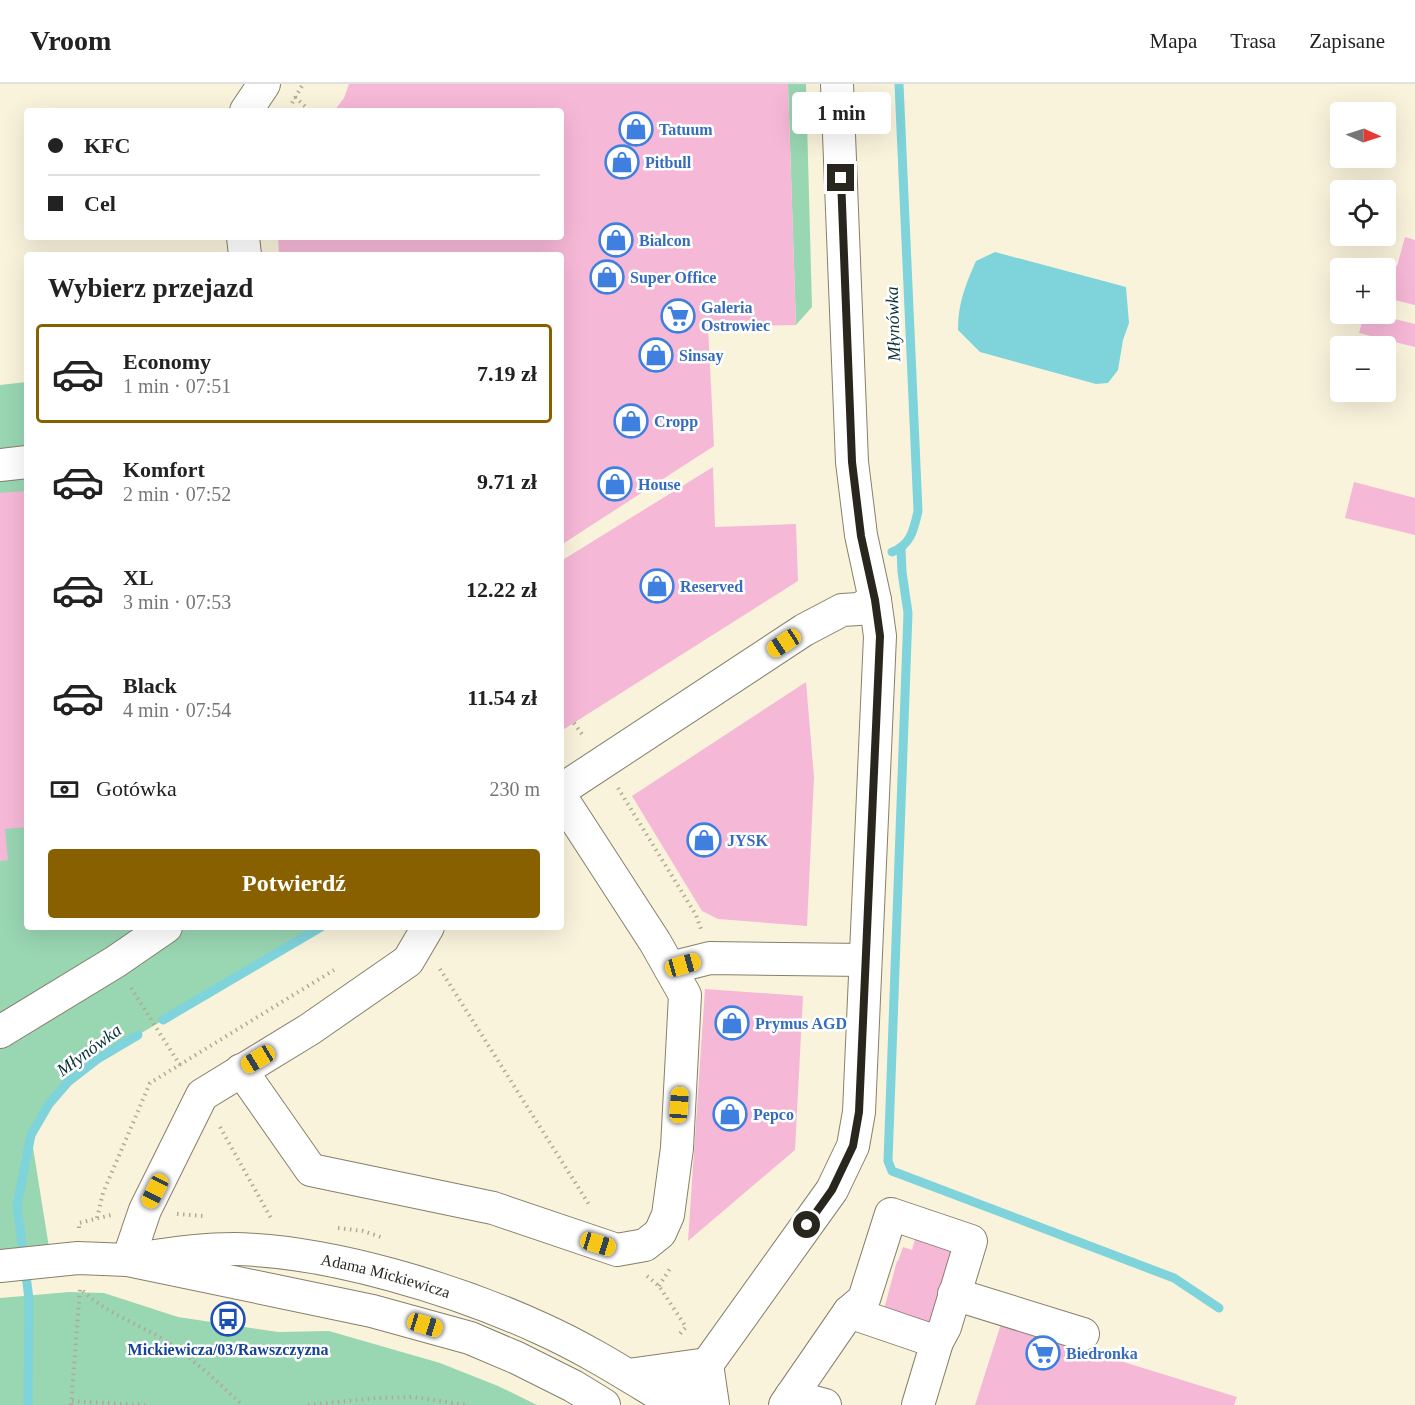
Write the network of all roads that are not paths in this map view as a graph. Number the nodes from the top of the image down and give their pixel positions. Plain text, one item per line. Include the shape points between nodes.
1 (264, 84) edge
2 (837, 84) edge
3 (248, 108) edge
4 (24, 462) edge
5 (0, 465) edge
6 (875, 600) junction
7 (564, 788) edge
8 (564, 802) edge
9 (161, 930) edge
10 (425, 934) edge
11 (865, 960) junction
12 (669, 969) junction
13 (0, 1032) edge
14 (241, 1070) junction
15 (128, 1260) junction
16 (0, 1266) edge
17 (954, 1294) junction
18 (849, 1312) junction
19 (1083, 1334) dead end
20 (937, 1342) junction
21 (707, 1364) junction
22 (628, 1376) junction
23 (788, 1401) edge
24 (604, 1405) edge
25 (678, 1405) edge
26 (713, 1405) edge
27 (825, 1405) edge
28 (918, 1405) edge

1 - 3 street
2 - 6 street via 852,462 861,536
4 - 5 street
6 - 7 street via 859,609 842,610 804,630
6 - 11 street via 880,636
8 - 12 street
9 - 13 street
10 - 14 street via 408,961 310,1029
11 - 12 street via 710,958
11 - 21 street via 859,1112 853,1146 832,1190
12 - 14 street via 685,995 677,1148 668,1215 660,1233 645,1245 617,1250 493,1209 311,1170
14 - 15 street via 202,1095 145,1210
15 - 16 street, Adama Mickiewicza via 70,1269
15 - 22 street, Adama Mickiewicza via 185,1251 234,1249 298,1255 373,1271 495,1309 543,1329
15 - 24 street, Adama Mickiewicza via 372,1311 459,1335 517,1358
17 - 18 street via 971,1241 891,1214 864,1299
17 - 19 street
17 - 20 street
18 - 20 street
18 - 23 street
20 - 28 street
21 - 22 street
21 - 25 street
21 - 26 street
22 - 25 street, Adama Mickiewicza
23 - 27 street

